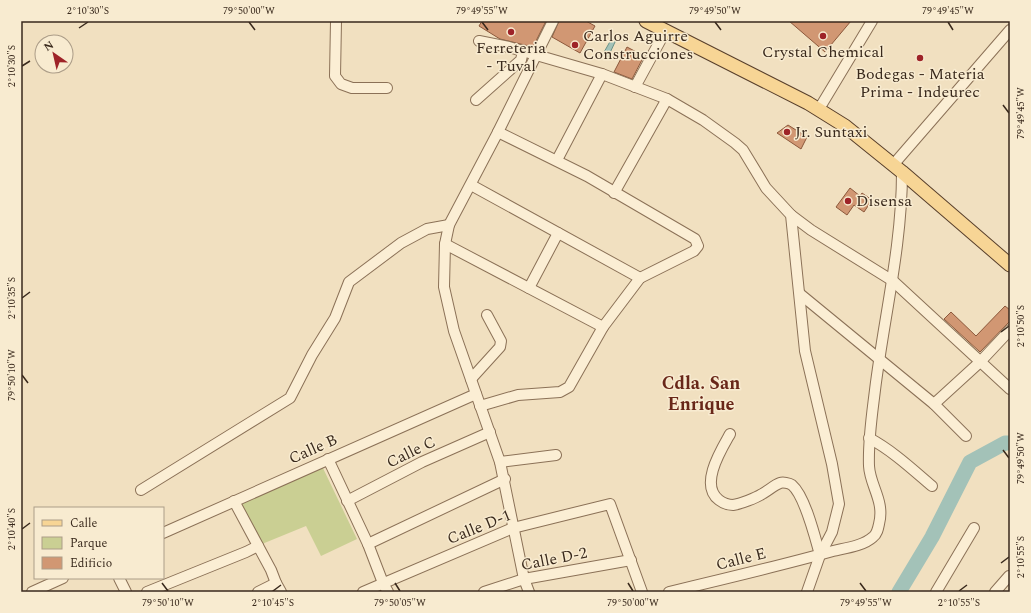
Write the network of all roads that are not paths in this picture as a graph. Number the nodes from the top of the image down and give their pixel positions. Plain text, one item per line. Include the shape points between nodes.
1 (336, 21) edge
2 (553, 21) edge
3 (646, 21) edge
4 (872, 21) edge
5 (666, 30) junction
6 (1010, 30) edge
7 (478, 41) dead end
8 (523, 51) junction
9 (536, 56) junction
10 (602, 74) junction
11 (635, 87) junction
12 (387, 88) dead end
13 (667, 99) junction
14 (476, 100) dead end
15 (819, 109) junction
16 (498, 132) junction
17 (557, 160) junction
18 (898, 168) junction
19 (470, 185) junction
20 (614, 192) junction
21 (791, 215) junction
22 (449, 225) junction
23 (558, 233) junction
24 (445, 244) junction
25 (1010, 265) edge
26 (640, 278) junction
27 (893, 281) junction
28 (529, 288) junction
29 (800, 294) junction
30 (487, 315) dead end
31 (603, 327) junction
32 (1010, 330) edge
33 (879, 358) junction
34 (980, 362) junction
35 (471, 379) junction
36 (1010, 389) edge
37 (476, 394) junction
38 (934, 404) junction
39 (480, 406) junction
40 (490, 432) junction
41 (730, 434) dead end
42 (966, 436) dead end
43 (869, 438) junction
44 (556, 454) dead end
45 (328, 459) junction
46 (500, 462) junction
47 (505, 479) junction
48 (932, 486) dead end
49 (141, 490) dead end
50 (234, 501) junction
51 (347, 501) junction
52 (513, 528) junction
53 (974, 528) dead end
54 (164, 533) edge
55 (368, 544) junction
56 (258, 546) junction
57 (820, 555) junction
58 (630, 560) junction
59 (1010, 576) edge
60 (61, 579) edge
61 (120, 579) edge
62 (524, 579) junction
63 (276, 583) junction
64 (386, 587) edge
65 (32, 592) edge
66 (126, 592) edge
67 (147, 592) edge
68 (258, 592) edge
69 (281, 592) edge
70 (363, 592) edge
71 (484, 592) edge
72 (529, 592) edge
73 (642, 592) edge
74 (669, 592) edge
75 (807, 592) edge
76 (936, 592) edge
77 (995, 592) edge

1 - 12 street via 335,76 341,84 352,88
2 - 9 street
3 - 5 main road
4 - 15 street
5 - 11 street
5 - 15 main road
6 - 18 street
7 - 8 street
8 - 9 street
8 - 14 street via 521,60
9 - 10 street
9 - 16 street
10 - 11 street
10 - 17 street
11 - 13 street
13 - 20 street
13 - 21 street via 704,120 743,150 766,188
15 - 18 main road
16 - 17 street
16 - 19 street
17 - 20 street
18 - 25 main road
18 - 27 street, Calle E via 902,205
19 - 22 street
19 - 23 street
20 - 26 street via 695,240 698,246 694,251
21 - 27 street
21 - 29 street
22 - 24 street
22 - 49 street via 427,229 401,243 349,282 335,318 290,398
23 - 26 street
23 - 28 street
24 - 28 street
24 - 35 street via 444,288 454,331
26 - 31 street
27 - 33 street, Calle E
27 - 34 street
28 - 31 street
29 - 33 street
29 - 57 street via 805,351 840,504 832,532
30 - 35 street via 501,341 500,347
31 - 39 street via 569,387 560,392 508,397
32 - 34 street
33 - 38 street
33 - 43 street, Calle E
34 - 36 street
34 - 38 street
35 - 37 street
37 - 39 street
37 - 45 street, Calle B
38 - 42 street
39 - 40 street
40 - 46 street
40 - 51 street, Calle C via 422,462
41 - 57 street via 715,462 712,493 724,503 733,505 762,495 781,482 792,485 802,499
43 - 48 street via 903,461
43 - 57 street, Calle E via 869,469 881,509 876,534 867,542
44 - 46 street
45 - 50 street, Calle B
45 - 51 street
46 - 47 street
47 - 52 street
47 - 55 street
50 - 54 street, Calle B
50 - 56 street
51 - 55 street
52 - 58 street, Calle D-1 via 610,504
52 - 62 street
52 - 64 street, Calle D-1
53 - 76 street
55 - 64 street
56 - 63 street
56 - 67 street
57 - 74 street, Calle E
57 - 75 street
58 - 62 street, Calle D-2
58 - 73 street
59 - 77 street
60 - 65 street
61 - 66 street
62 - 71 street, Calle D-2
62 - 72 street
63 - 68 street
63 - 69 street
64 - 70 street, Calle D-1

